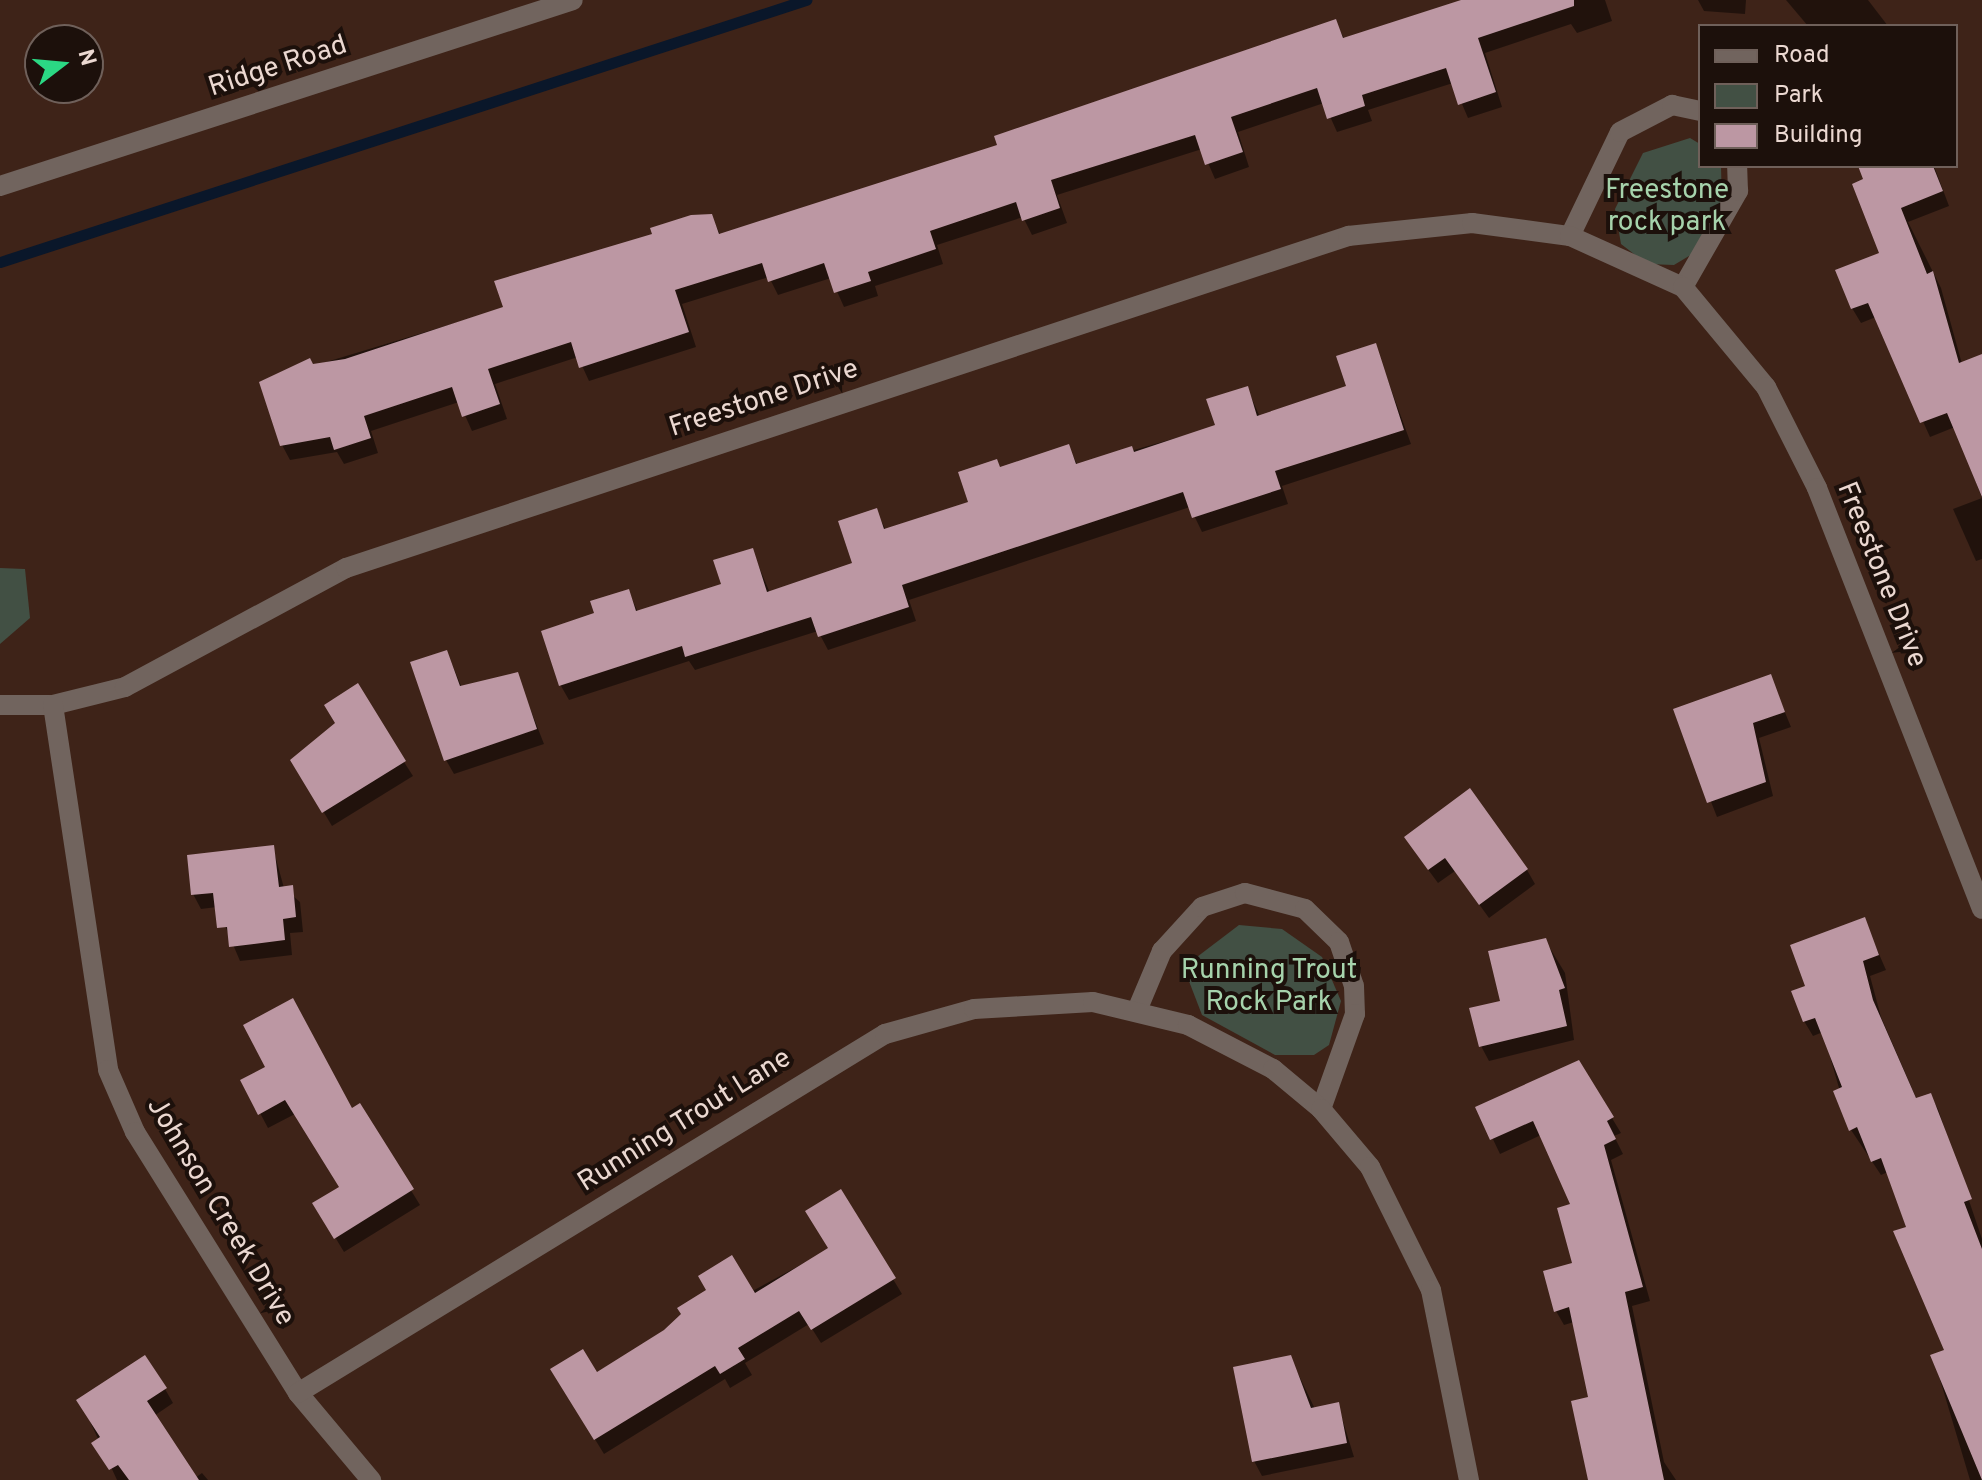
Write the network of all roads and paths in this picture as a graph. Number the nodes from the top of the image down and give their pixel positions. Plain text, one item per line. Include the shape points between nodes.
1 (573, 0) edge
2 (1698, 111) edge
3 (1737, 168) edge
4 (0, 186) edge
5 (1570, 236) junction
6 (1683, 287) junction
7 (0, 705) edge
8 (53, 705) junction
9 (1982, 909) edge
10 (1138, 1008) junction
11 (1321, 1109) junction
12 (298, 1393) junction
13 (371, 1480) edge
14 (1469, 1480) edge

1 - 4 street, Ridge Road
2 - 5 street via 1672,105 1620,132
3 - 6 street via 1738,191
5 - 6 street, Freestone Drive
5 - 8 street, Freestone Drive via 1472,223 1348,236 357,564 164,672
6 - 9 street, Freestone Drive via 1766,387 1817,488
7 - 8 street, Freestone Drive
8 - 12 street, Johnson Creek Drive via 108,1070 135,1132
10 - 11 street, Running Trout Lane via 1273,1069
10 - 11 street via 1162,951 1202,907 1232,895 1265,893 1305,909 1339,942 1354,986 1355,1014
10 - 12 street, Running Trout Lane via 1027,1003 941,1015 885,1034
11 - 14 street, Running Trout Lane via 1370,1167 1421,1259
12 - 13 street, Johnson Creek Drive

